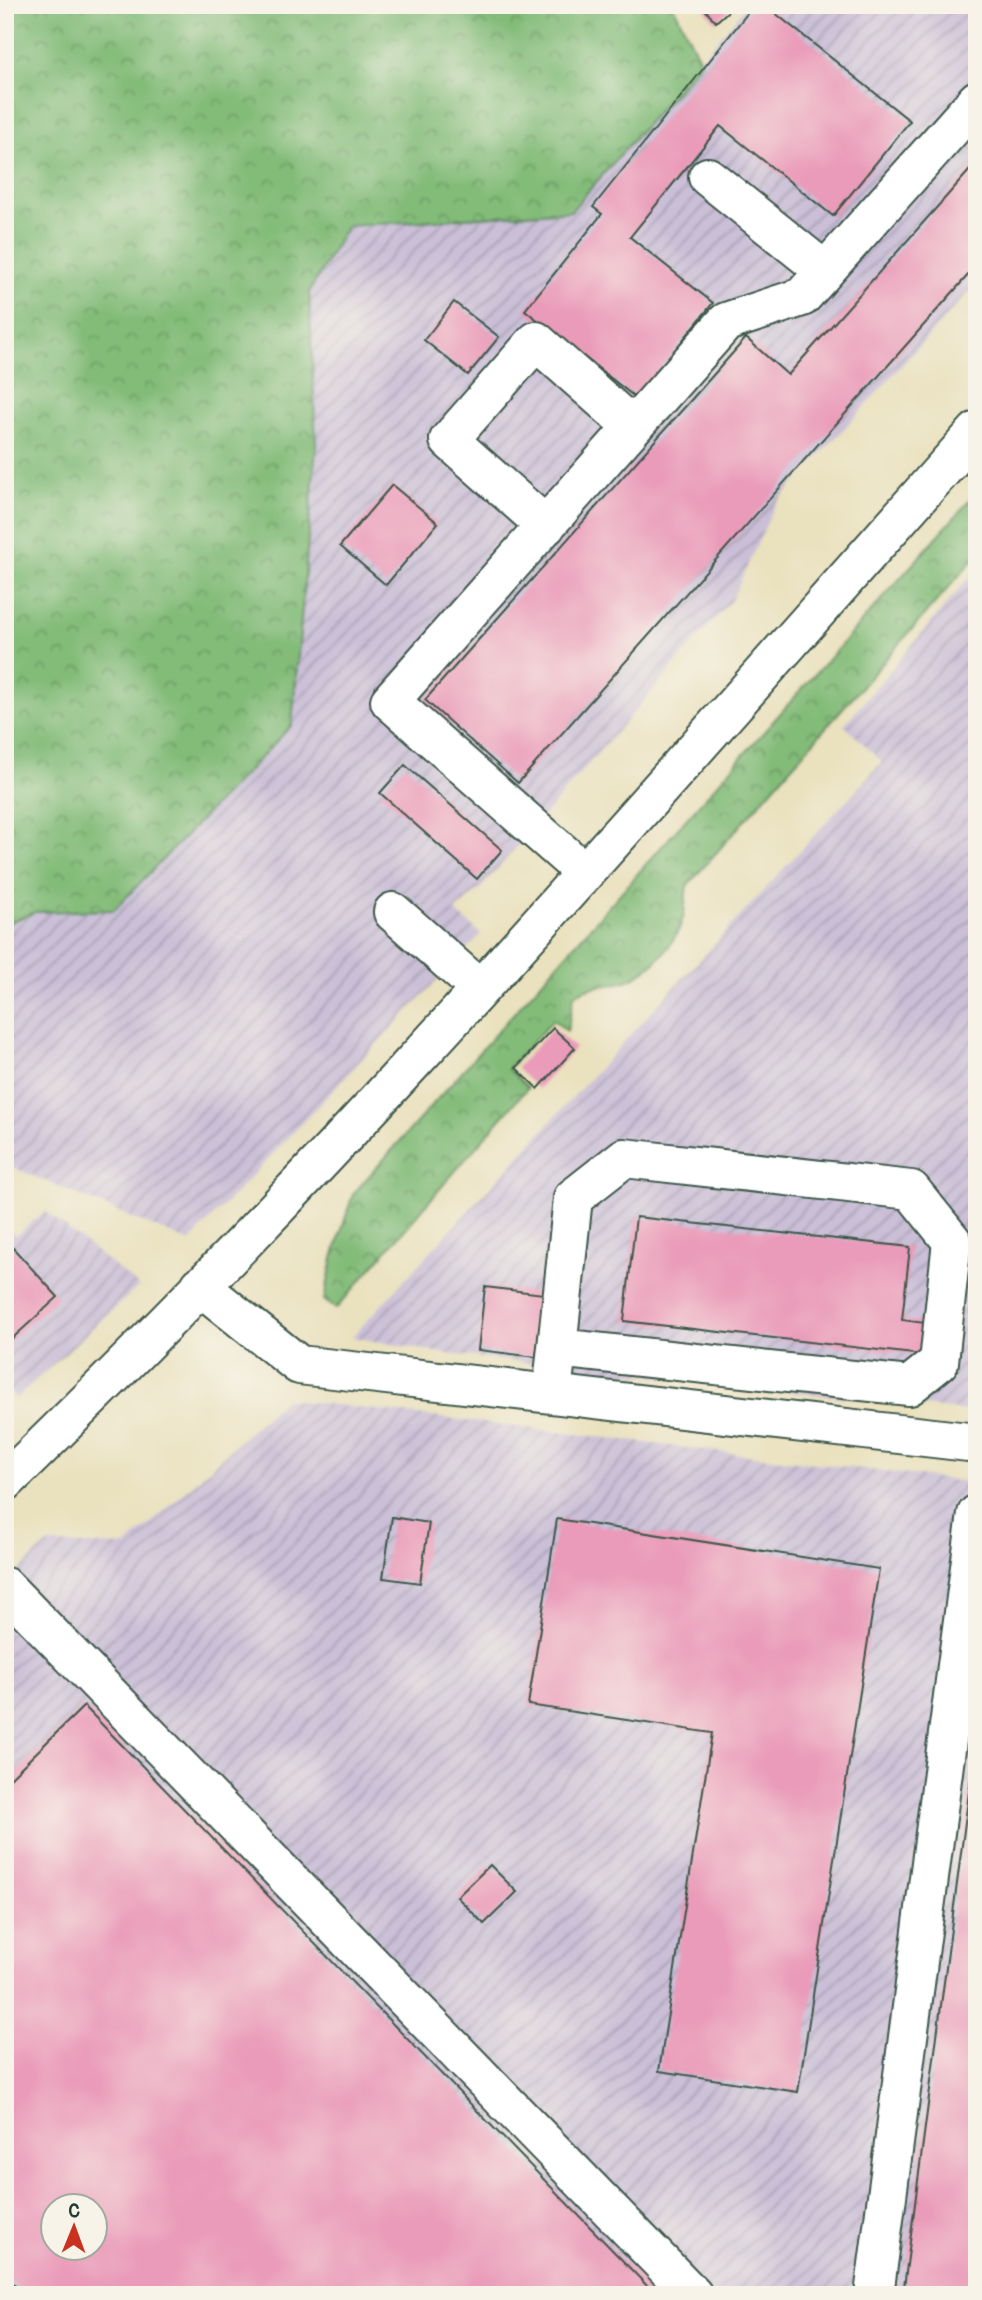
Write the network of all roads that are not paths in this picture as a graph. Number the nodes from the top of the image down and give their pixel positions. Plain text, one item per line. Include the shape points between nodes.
1 (977, 100) edge
2 (708, 177) dead end
3 (825, 271) junction
4 (633, 427) junction
5 (977, 431) edge
6 (546, 526) junction
7 (584, 872) junction
8 (393, 912) dead end
9 (480, 989) junction
10 (200, 1286) junction
11 (557, 1348) junction
12 (552, 1394) junction
13 (977, 1443) edge
14 (5, 1482) edge
15 (975, 1535) edge
16 (5, 1587) edge
17 (693, 2295) edge
18 (874, 2295) edge

1 - 3 street
2 - 3 street
3 - 4 street via 802,297 726,322
4 - 6 street
4 - 6 street via 536,341 449,440
5 - 7 street
6 - 7 street via 390,701
7 - 9 street
8 - 9 street
9 - 10 street
10 - 12 street via 299,1365
10 - 14 street
11 - 11 street via 573,1198 624,1158 911,1190 952,1241 939,1362 909,1386
11 - 12 street
12 - 13 street
15 - 18 street
16 - 17 street

